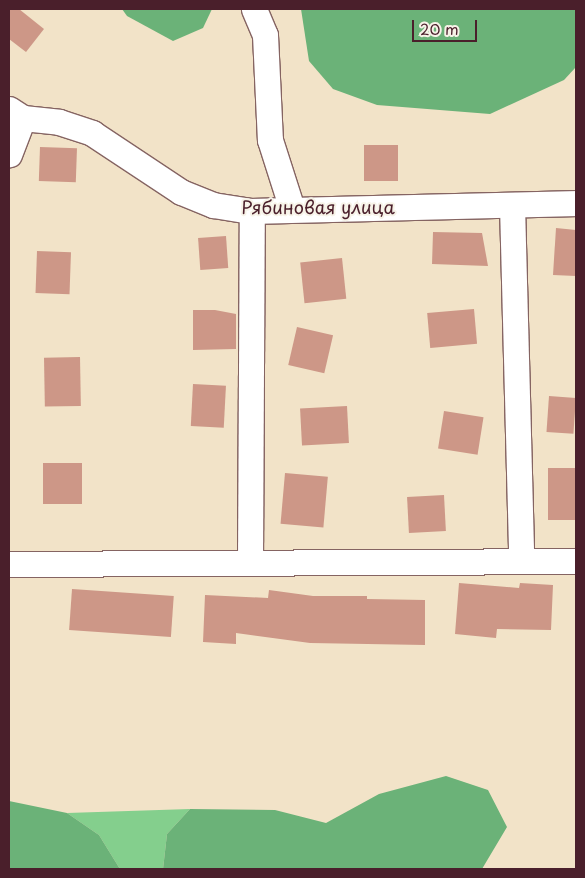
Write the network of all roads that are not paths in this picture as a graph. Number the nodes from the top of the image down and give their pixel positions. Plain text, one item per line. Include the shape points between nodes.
1 (254, 9) edge
2 (13, 115) edge
3 (9, 154) edge
4 (576, 203) edge
5 (512, 205) junction
6 (292, 209) junction
7 (252, 211) junction
8 (521, 559) junction
9 (250, 561) junction
10 (576, 561) edge
11 (9, 564) edge

1 - 6 street via 265,36 270,140
2 - 3 street
2 - 7 street, Рябиновая улица via 59,122 92,133 181,192 213,205
4 - 5 street, Рябиновая улица
5 - 6 street, Рябиновая улица
5 - 8 street
6 - 7 street, Рябиновая улица
7 - 9 street
8 - 9 street
8 - 10 street
9 - 11 street

